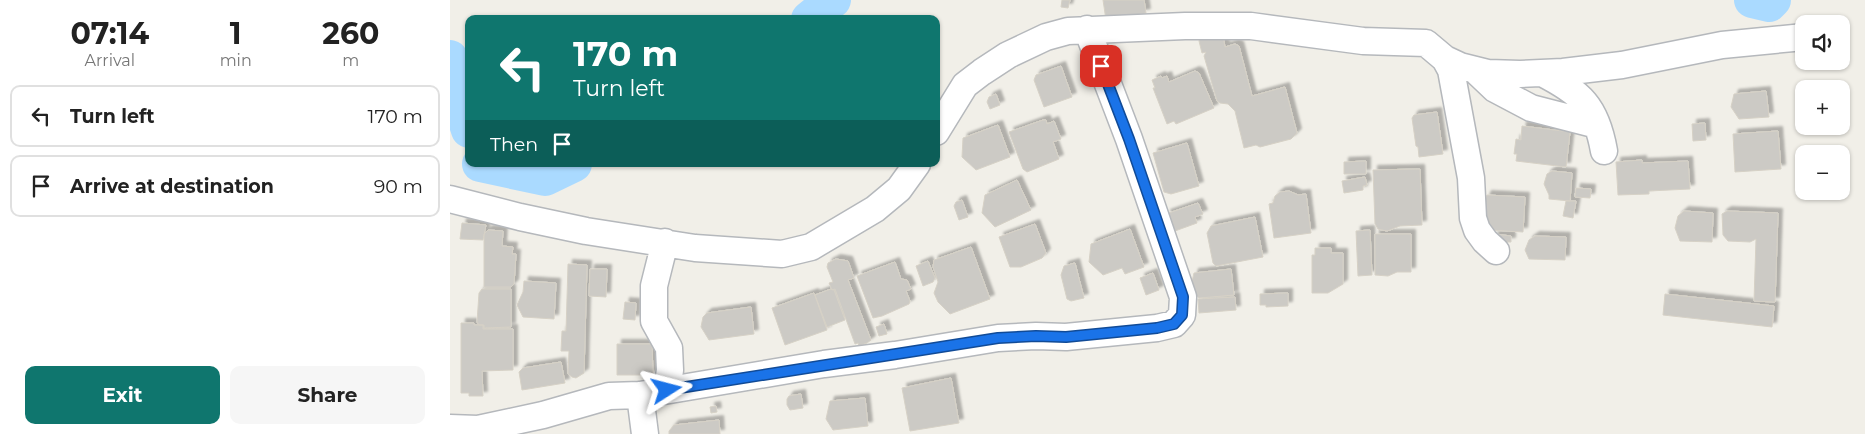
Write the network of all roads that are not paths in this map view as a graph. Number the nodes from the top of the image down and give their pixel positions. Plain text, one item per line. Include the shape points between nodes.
1 (1087, 29) junction
2 (1795, 38) edge
3 (1445, 59) junction
4 (1475, 70) junction
5 (1542, 73) junction
6 (1597, 125) junction
7 (940, 126) edge
8 (1604, 151) dead end
9 (915, 167) edge
10 (450, 199) edge
11 (665, 242) junction
12 (1496, 251) dead end
13 (667, 390) junction
14 (640, 395) junction
15 (450, 428) edge
16 (645, 434) edge

1 - 3 street via 1252,26 1363,41 1426,42
1 - 7 street via 1046,37 982,72 965,85
1 - 13 street via 1183,297 1182,315 1174,324 1066,337 998,338
2 - 5 street via 1722,45 1622,65
3 - 4 street
3 - 12 street via 1451,70 1471,178 1473,218 1477,230
4 - 5 street
4 - 6 street via 1495,89 1531,108
5 - 6 street via 1567,86 1584,100
6 - 8 street
9 - 11 street via 899,189 875,209 810,247 767,254
10 - 11 street via 577,229
11 - 13 street via 654,286 654,320 669,348
13 - 14 street
14 - 15 street via 609,396 478,429
14 - 16 street

